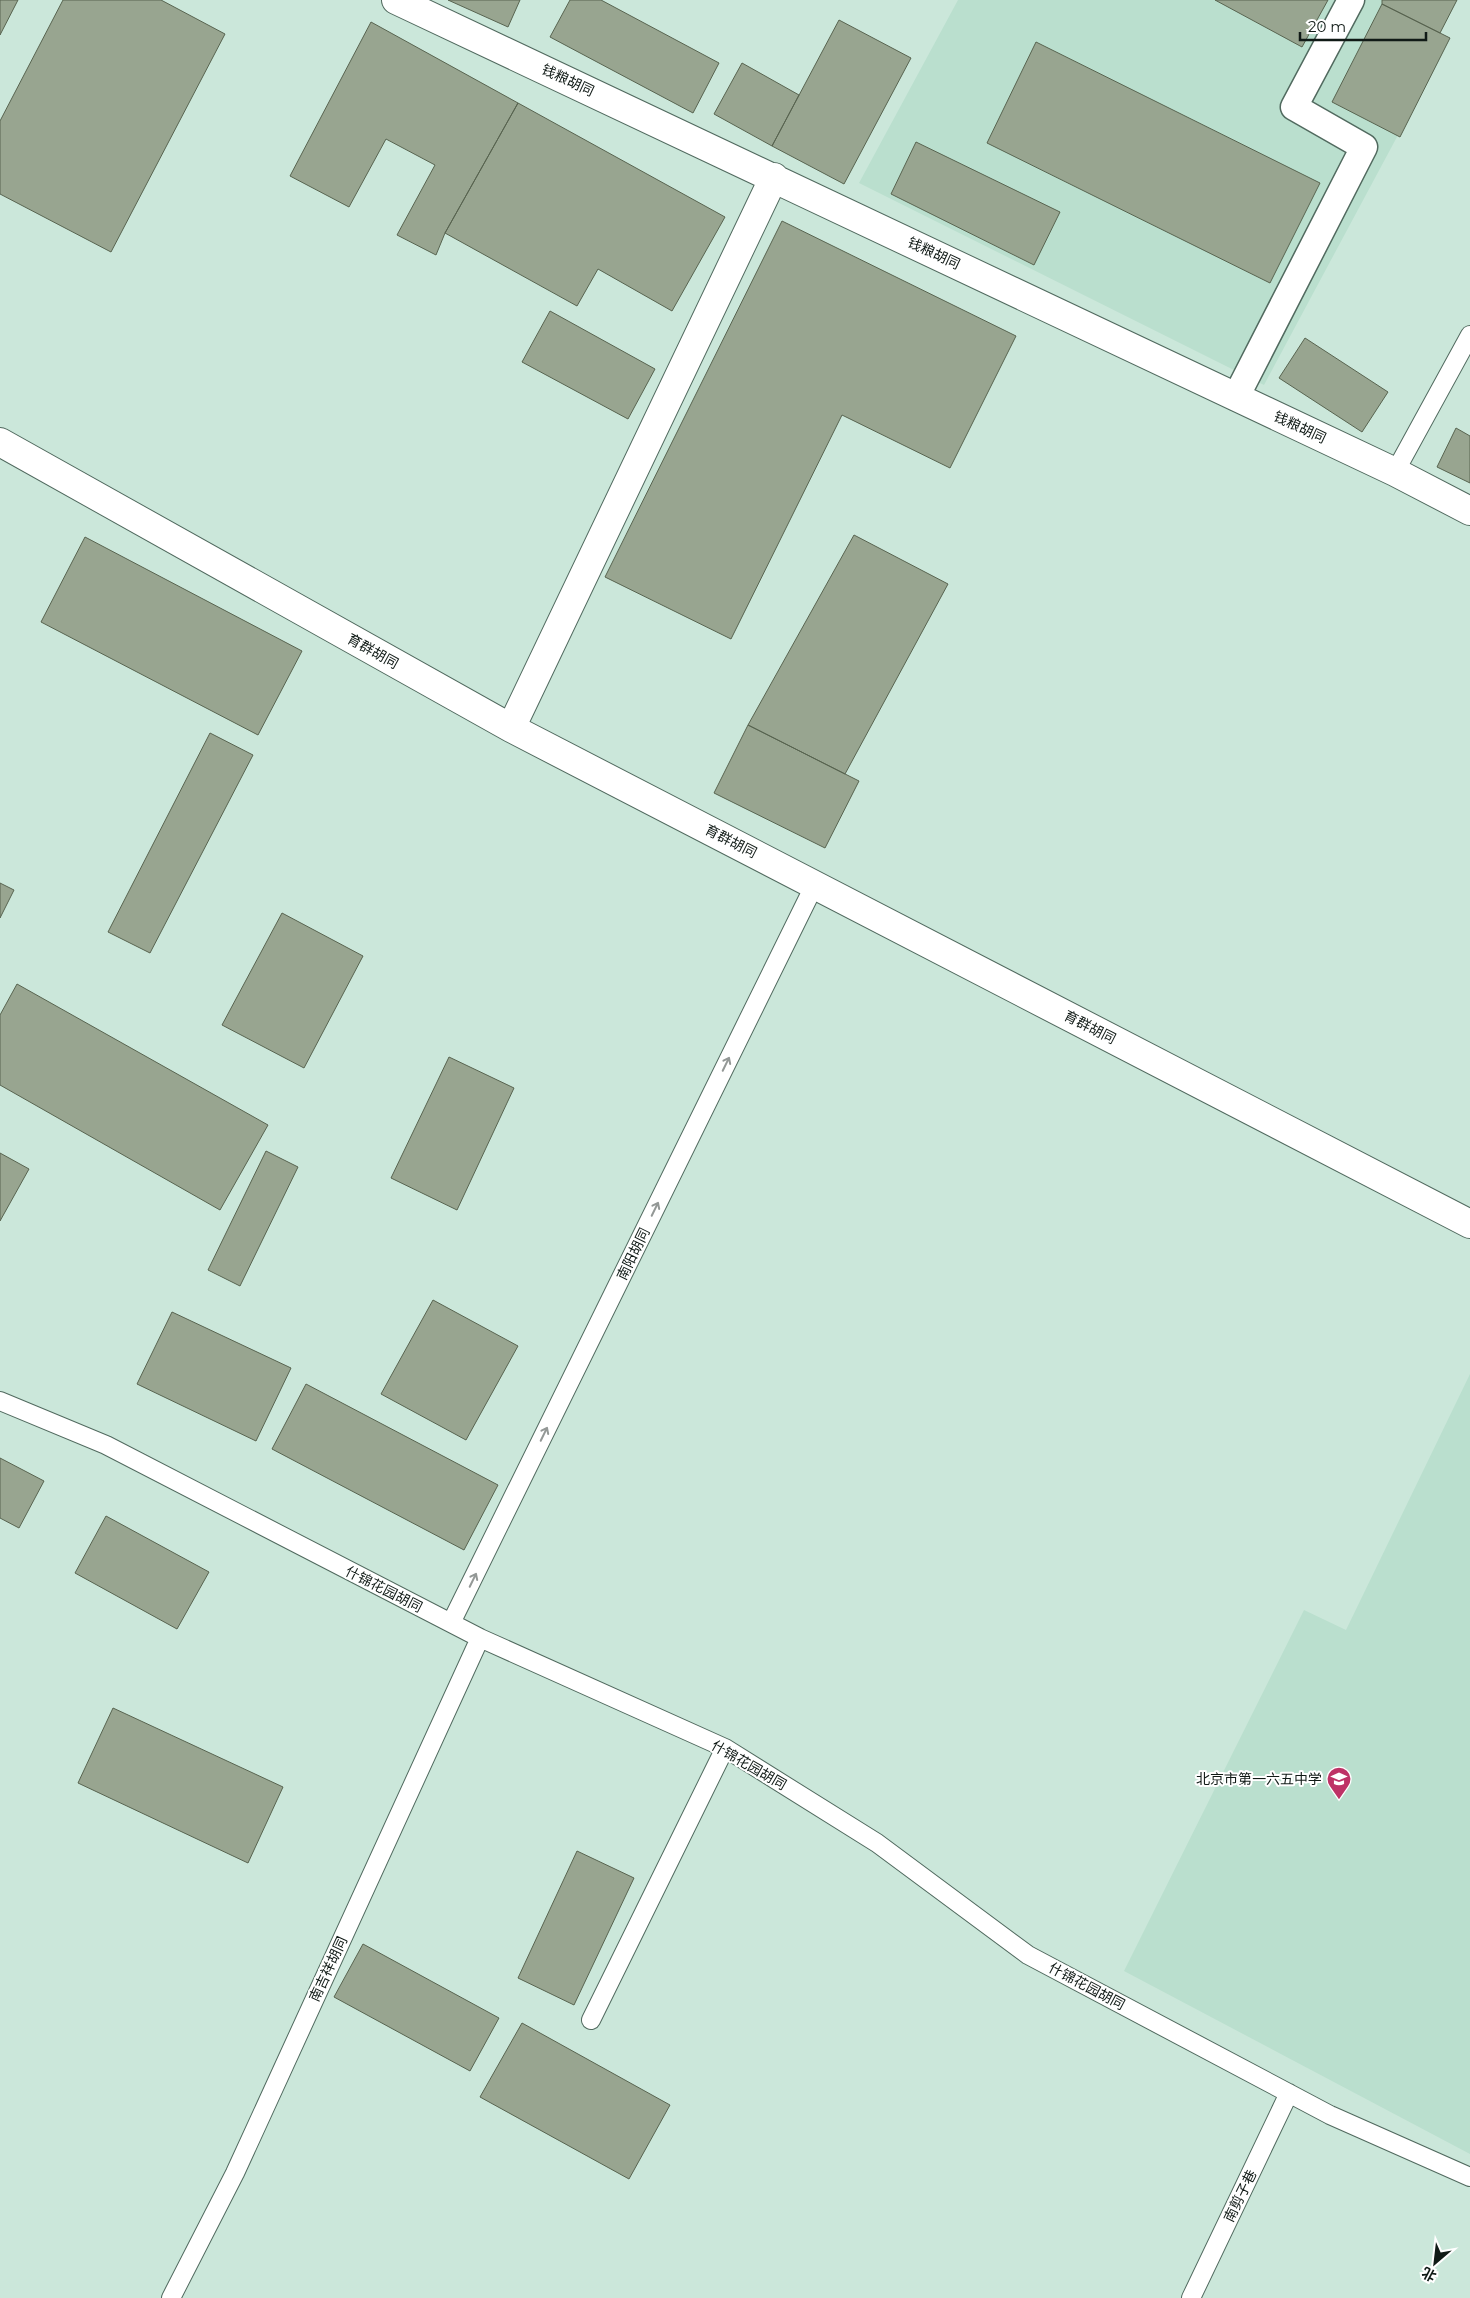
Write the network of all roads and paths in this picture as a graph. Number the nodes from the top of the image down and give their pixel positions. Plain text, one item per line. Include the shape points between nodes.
1 (396, 0) edge
2 (1351, 0) edge
3 (774, 177) junction
4 (1470, 335) edge
5 (1236, 397) junction
6 (0, 442) edge
7 (1395, 472) junction
8 (1470, 511) edge
9 (511, 728) junction
10 (815, 884) junction
11 (1470, 1224) edge
12 (0, 1401) edge
13 (451, 1623) junction
14 (480, 1638) junction
15 (725, 1748) junction
16 (591, 2020) dead end
17 (1289, 2094) junction
18 (1470, 2177) edge
19 (171, 2298) edge
20 (1191, 2298) edge

1 - 3 street, 钱粮胡同
2 - 5 street via 1294,108 1364,147
3 - 5 street, 钱粮胡同
3 - 9 street
4 - 7 lane
5 - 7 street, 钱粮胡同
6 - 9 street, 育群胡同
7 - 8 street, 钱粮胡同
9 - 10 street, 育群胡同
10 - 11 street, 育群胡同
13 -> 10 lane, 南阳胡同
12 - 13 lane, 什锦花园胡同 via 106,1445
13 - 14 lane, 什锦花园胡同
14 - 15 lane, 什锦花园胡同
14 - 19 lane, 南吉祥胡同 via 239,2164
15 - 16 lane
15 - 17 lane, 什锦花园胡同 via 877,1843 1028,1954
17 - 18 lane, 什锦花园胡同
17 - 20 lane, 南剪子巷

